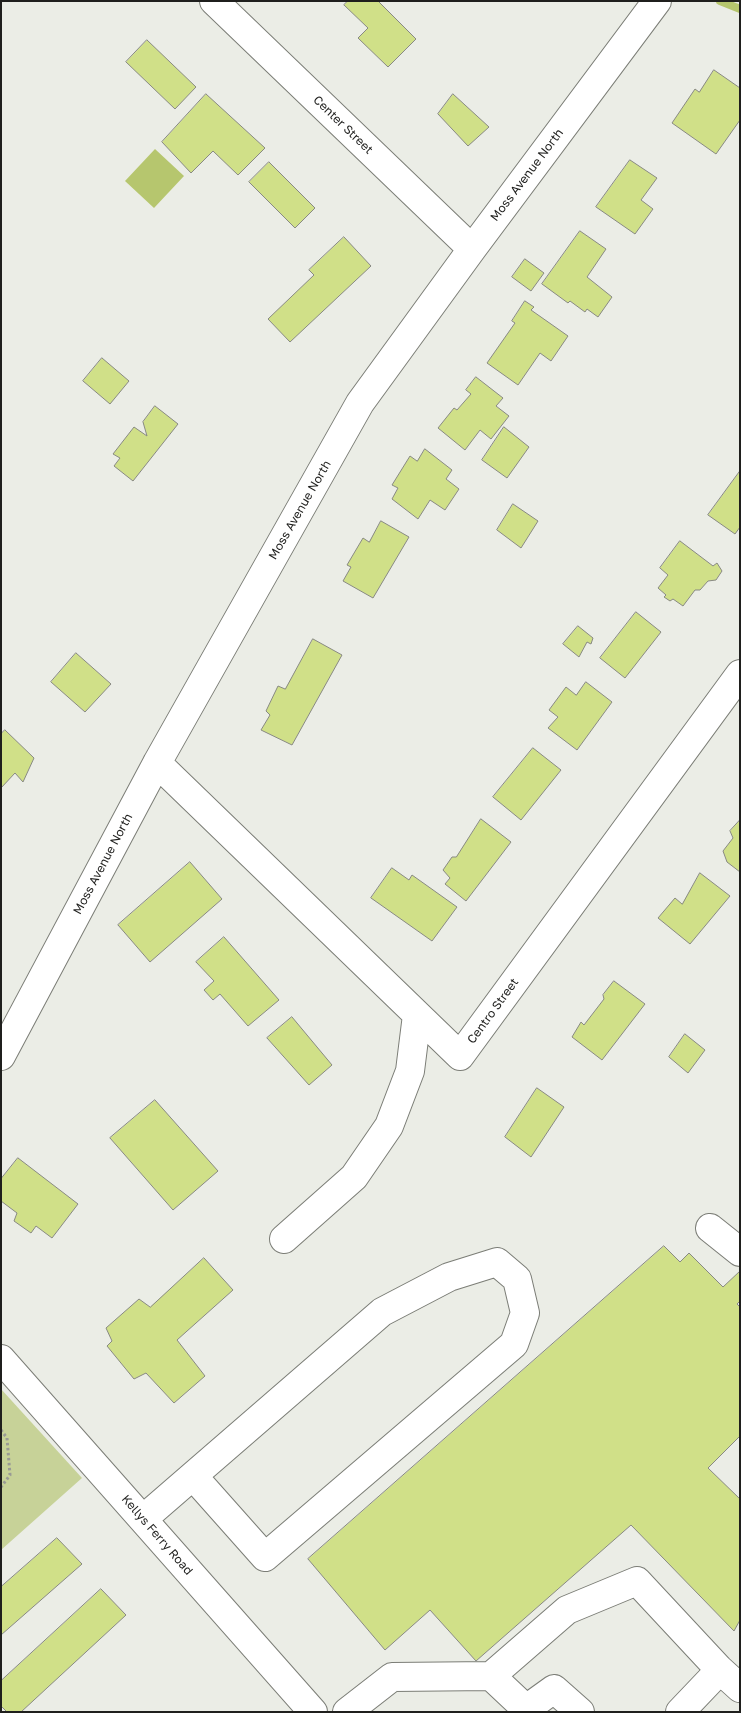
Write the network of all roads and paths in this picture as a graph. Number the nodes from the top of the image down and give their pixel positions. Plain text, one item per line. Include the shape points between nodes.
1 (214, 1) edge
2 (657, 1) edge
3 (472, 248) junction
4 (740, 674) edge
5 (157, 763) junction
6 (417, 1015) junction
7 (1, 1056) edge
8 (710, 1228) dead end
9 (284, 1239) dead end
10 (740, 1252) edge
11 (1, 1359) edge
12 (1, 1430) edge
13 (193, 1476) junction
14 (1, 1487) edge
15 (143, 1519) junction
16 (491, 1676) junction
17 (730, 1679) edge
18 (524, 1710) edge
19 (313, 1712) edge
20 (347, 1712) edge
21 (580, 1712) edge
22 (680, 1712) edge

1 - 3 street, Center Street
2 - 3 street, Moss Avenue North
3 - 5 street, Moss Avenue North via 360,403
4 - 6 street, Centro Street via 460,1056
5 - 6 street, Centro Street
5 - 7 street, Moss Avenue North
6 - 9 street via 410,1071 389,1126 354,1177
8 - 10 street
11 - 15 street, Kellys Ferry Road
12 - 14 path via 7,1438 10,1475
13 - 13 street via 382,1312 449,1277 497,1262 517,1279 525,1314 514,1344 265,1556
13 - 15 street
15 - 19 street, Kellys Ferry Road
16 - 17 street via 567,1610 637,1581
16 - 18 street
16 - 20 street via 392,1677
17 - 22 street
18 - 21 street via 554,1689

